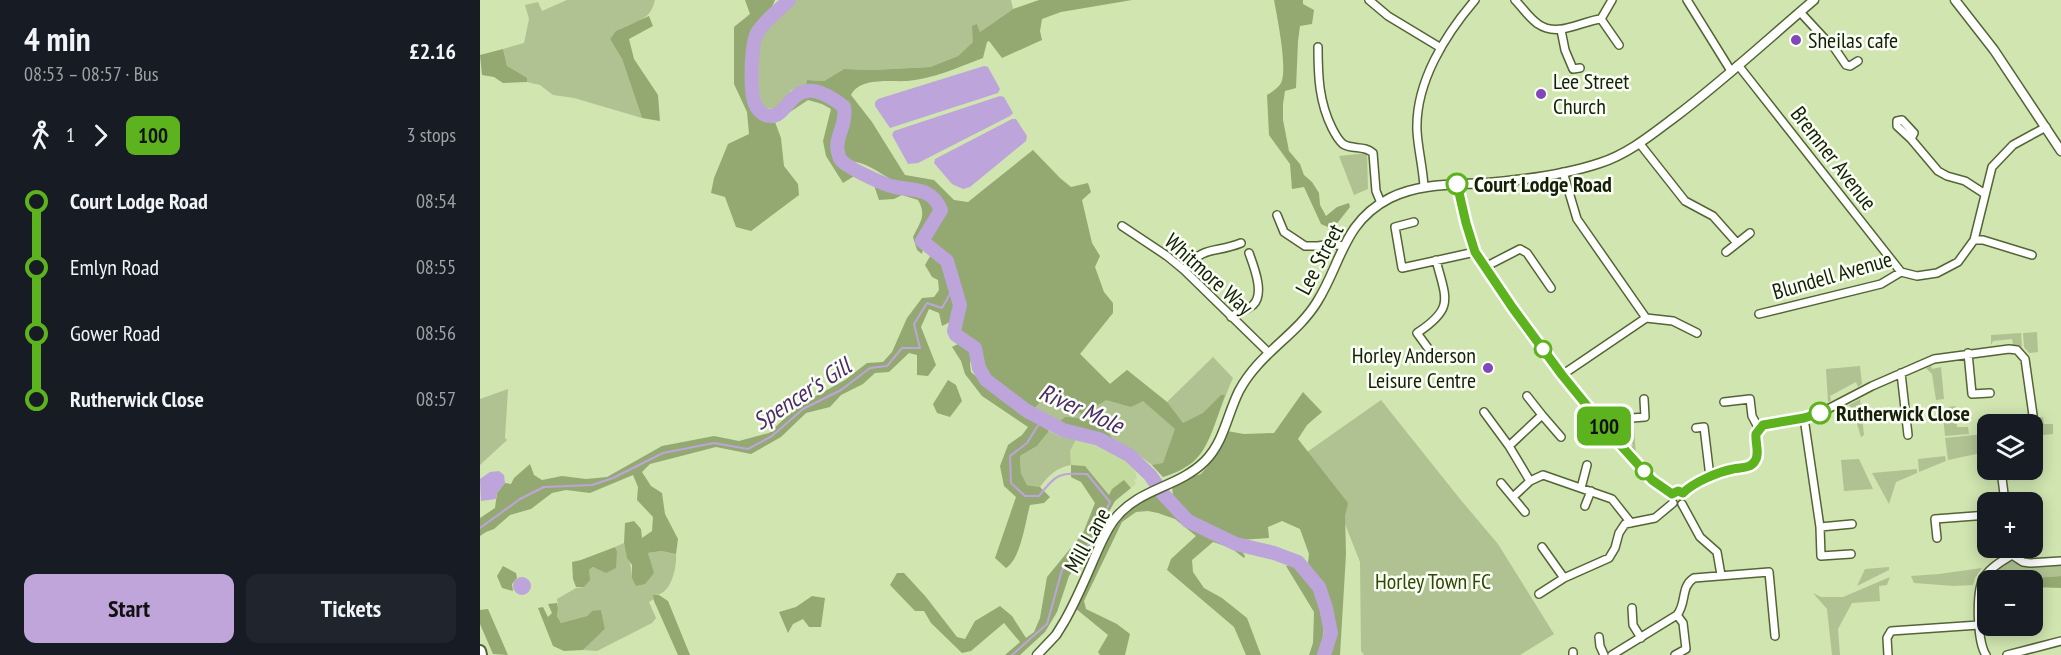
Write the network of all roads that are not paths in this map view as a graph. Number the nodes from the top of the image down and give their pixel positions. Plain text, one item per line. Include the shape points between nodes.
1 (1369, 0) edge
2 (1475, 0) edge
3 (1515, 0) edge
4 (1612, 0) edge
5 (1686, 0) edge
6 (1814, 0) edge
7 (1955, 0) edge
8 (1800, 12) junction
9 (1601, 19) junction
10 (1561, 30) junction
11 (1619, 45) dead end
12 (1318, 47) dead end
13 (1441, 48) junction
14 (1858, 61) dead end
15 (1735, 68) junction
16 (1574, 70) dead end
17 (2046, 127) junction
18 (1911, 139) dead end
19 (1640, 144) junction
20 (2061, 151) edge
21 (1563, 172) junction
22 (1457, 184) junction
23 (1424, 186) junction
24 (1985, 194) junction
25 (1381, 203) junction
26 (1277, 215) dead end
27 (1414, 222) dead end
28 (1122, 226) dead end
29 (1750, 232) dead end
30 (1974, 240) junction
31 (1241, 243) dead end
32 (1737, 243) junction
33 (1344, 246) junction
34 (1475, 252) junction
35 (1726, 252) dead end
36 (1249, 253) dead end
37 (2032, 255) dead end
38 (1436, 260) junction
39 (1485, 267) junction
40 (1184, 270) junction
41 (1901, 272) junction
42 (1551, 288) dead end
43 (1760, 314) dead end
44 (1230, 317) junction
45 (1646, 318) junction
46 (1698, 333) dead end
47 (1268, 352) junction
48 (1968, 353) junction
49 (1433, 355) dead end
50 (1901, 373) junction
51 (1562, 375) junction
52 (1990, 393) dead end
53 (1527, 396) dead end
54 (1644, 399) dead end
55 (1724, 402) dead end
56 (1484, 411) dead end
57 (2033, 414) edge
58 (1542, 415) junction
59 (1804, 418) junction
60 (1696, 428) dead end
61 (1606, 429) junction
62 (1759, 429) junction
63 (1908, 435) dead end
64 (1561, 437) dead end
65 (1509, 446) junction
66 (1587, 465) dead end
67 (1194, 471) joint
68 (1710, 477) junction
69 (1530, 481) junction
70 (1501, 483) dead end
71 (1581, 488) junction
72 (1591, 491) junction
73 (1683, 493) junction
74 (1672, 494) junction
75 (1512, 497) junction
76 (1673, 503) junction
77 (1682, 504) junction
78 (1585, 506) dead end
79 (1525, 512) dead end
80 (1977, 516) edge
81 (1630, 523) junction
82 (1852, 524) dead end
83 (1820, 526) junction
84 (1937, 538) dead end
85 (1542, 547) dead end
86 (1851, 554) dead end
87 (2003, 558) edge
88 (2019, 558) edge
89 (2061, 561) edge
90 (1990, 570) edge
91 (1721, 575) junction
92 (1564, 578) junction
93 (1539, 594) dead end
94 (1632, 608) dead end
95 (1677, 615) junction
96 (1977, 625) edge
97 (1774, 636) dead end
98 (1981, 636) edge
99 (1599, 637) dead end
100 (1641, 638) junction
101 (2061, 640) edge
102 (1038, 655) edge
103 (1604, 655) edge
104 (1612, 655) edge
105 (1675, 655) edge
106 (1888, 655) edge
107 (1986, 655) edge
108 (2007, 655) edge

1 - 13 street
2 - 13 street
3 - 10 street via 1539,25
4 - 9 street
5 - 15 street, Bremner Avenue
6 - 8 street, Lee Street
7 - 17 street
8 - 14 street via 1846,65
8 - 15 street, Lee Street
9 - 10 street
9 - 11 street
10 - 16 street
12 - 25 street via 1322,104 1342,144 1373,153 1376,191
13 - 23 street via 1423,88 1417,117
15 - 19 street, Lee Street
15 - 41 street, Bremner Avenue
17 - 20 street
17 - 24 street, Blundell Avenue via 2013,146 1992,167
18 - 24 street via 1938,171
19 - 21 street, Lee Street via 1600,163
19 - 32 street via 1685,201 1713,216
21 - 22 street, Lee Street
21 - 45 street via 1577,219
22 - 23 street, Lee Street
22 - 34 street
23 - 25 street, Lee Street
24 - 30 street, Blundell Avenue
25 - 33 street, Lee Street via 1360,220
26 - 33 street via 1284,232 1305,246
27 - 38 street via 1395,226 1402,268
28 - 40 street, Whitmore Way
29 - 32 street
30 - 37 street
30 - 41 street, Blundell Avenue via 1958,262 1937,273 1917,276
31 - 40 street via 1199,254
32 - 35 street
33 - 47 street, Lee Street via 1324,290 1305,319
34 - 38 street
34 - 39 street
36 - 44 street via 1258,279 1257,300
38 - 49 street via 1445,305 1437,318 1417,333
39 - 42 street via 1520,249
39 - 51 street
40 - 44 street, Whitmore Way
41 - 43 street, Blundell Avenue via 1881,284
44 - 47 street, Whitmore Way
45 - 46 street via 1673,321
45 - 51 street
47 - 67 street, Lee Street via 1238,393 1218,445
48 - 50 street via 1934,359
48 - 52 street via 1972,394
48 - 57 street via 2009,349 2024,355
50 - 59 street
50 - 63 street
51 - 61 street
53 - 58 street
54 - 61 street via 1645,417 1619,419
55 - 62 street via 1750,399
56 - 65 street
58 - 64 street
58 - 65 street
59 - 62 street
59 - 83 street
60 - 68 street via 1704,427
61 - 74 street via 1652,480
62 - 68 street via 1755,461 1745,468
65 - 69 street
66 - 71 street
67 - 102 street, Mill Lane via 1140,496 1114,520 1064,622
68 - 73 street
69 - 71 street via 1543,475
69 - 75 street
70 - 75 street
71 - 72 street
72 - 78 street
72 - 81 street via 1612,498
73 - 74 street
73 - 77 street
74 - 76 street
75 - 79 street
76 - 77 street
76 - 81 street via 1655,518
77 - 91 street via 1700,537 1717,552
80 - 84 street via 1935,519
81 - 92 street via 1619,533 1609,558
82 - 83 street
83 - 86 street via 1821,556
85 - 92 street
87 - 90 street
88 - 89 street via 2030,563
91 - 95 street via 1694,578 1687,583
91 - 97 street via 1769,572
92 - 93 street
94 - 100 street via 1633,625
95 - 100 street
95 - 105 street via 1683,623 1686,649
96 - 106 street via 1891,631 1887,638
98 - 107 street
99 - 103 street
100 - 104 street
101 - 108 street

